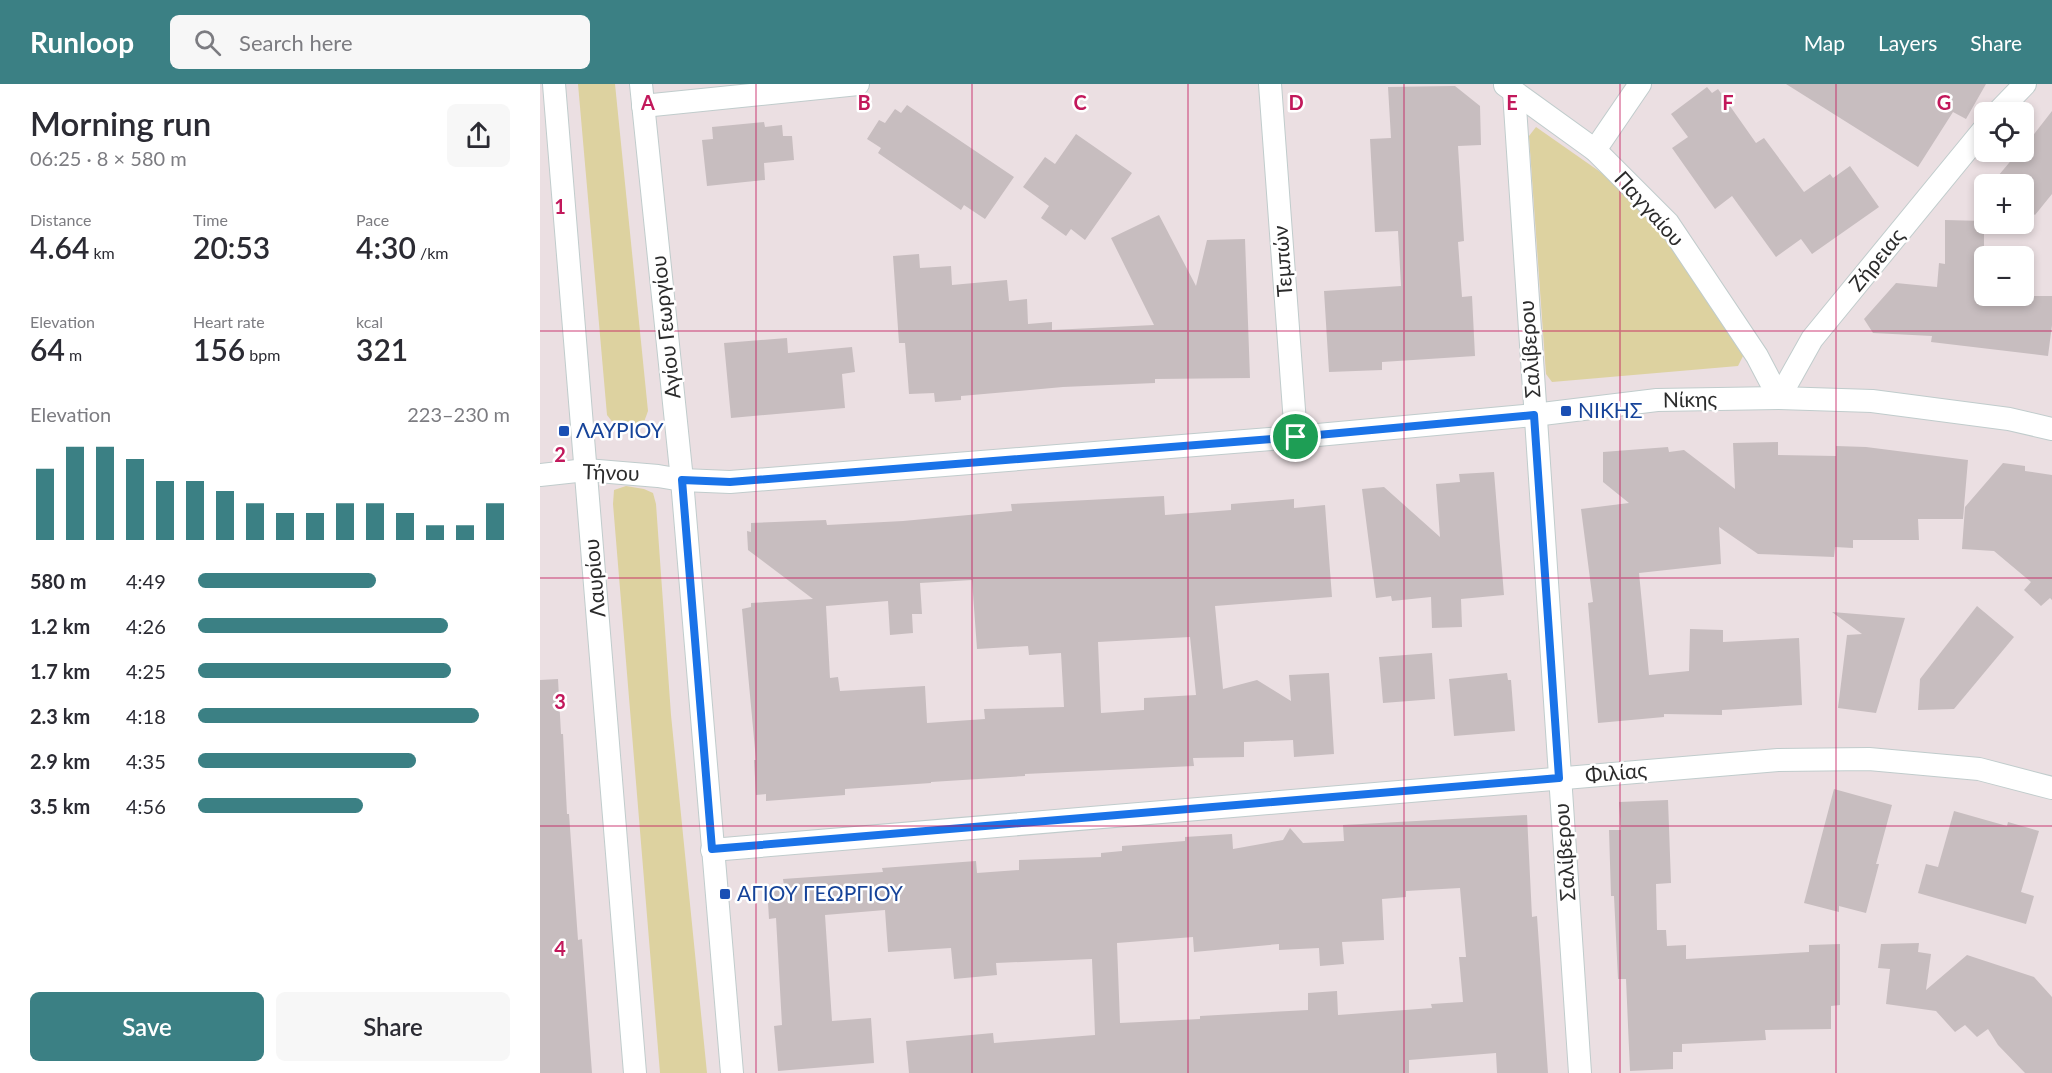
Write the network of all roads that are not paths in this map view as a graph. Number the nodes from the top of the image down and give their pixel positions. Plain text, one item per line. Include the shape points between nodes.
1 (554, 84) edge
2 (858, 84) edge
3 (1270, 84) edge
4 (1640, 84) edge
5 (2025, 84) edge
6 (1508, 88) edge
7 (642, 95) edge
8 (2008, 102) edge
9 (1974, 141) edge
10 (1595, 150) junction
11 (1779, 398) junction
12 (1534, 415) junction
13 (2052, 429) edge
14 (1296, 437) junction
15 (586, 470) junction
16 (540, 475) edge
17 (682, 480) junction
18 (1559, 778) junction
19 (2052, 788) edge
20 (712, 849) junction
21 (635, 1073) edge
22 (732, 1073) edge
23 (1580, 1073) edge

1 - 15 street, Λαυρίου
2 - 7 street
3 - 14 street, Τεμπών
4 - 10 street
5 - 8 street
6 - 10 street, Παγγαίου
6 - 12 street, Σαλίβερου
7 - 17 street, Αγίου Γεωργίου
9 - 11 street, Ζήρειας via 1812,339
10 - 11 street, Παγγαίου via 1668,223 1757,356
11 - 12 street, Νίκης via 1657,400
11 - 13 street, Νίκης via 1872,401 2009,419
12 - 14 street, Νίκης
12 - 18 street, Σαλίβερου
14 - 17 street, Νίκης via 730,482
15 - 16 street, Τήνου
15 - 17 street, Τήνου
15 - 21 street, Λαυρίου
17 - 20 street, Αγίου Γεωργίου
18 - 19 street, Φιλίας via 1778,760 1869,759 1979,769
18 - 20 street, Φιλίας
18 - 23 street, Σαλίβερου
20 - 22 street, Αγίου Γεωργίου

